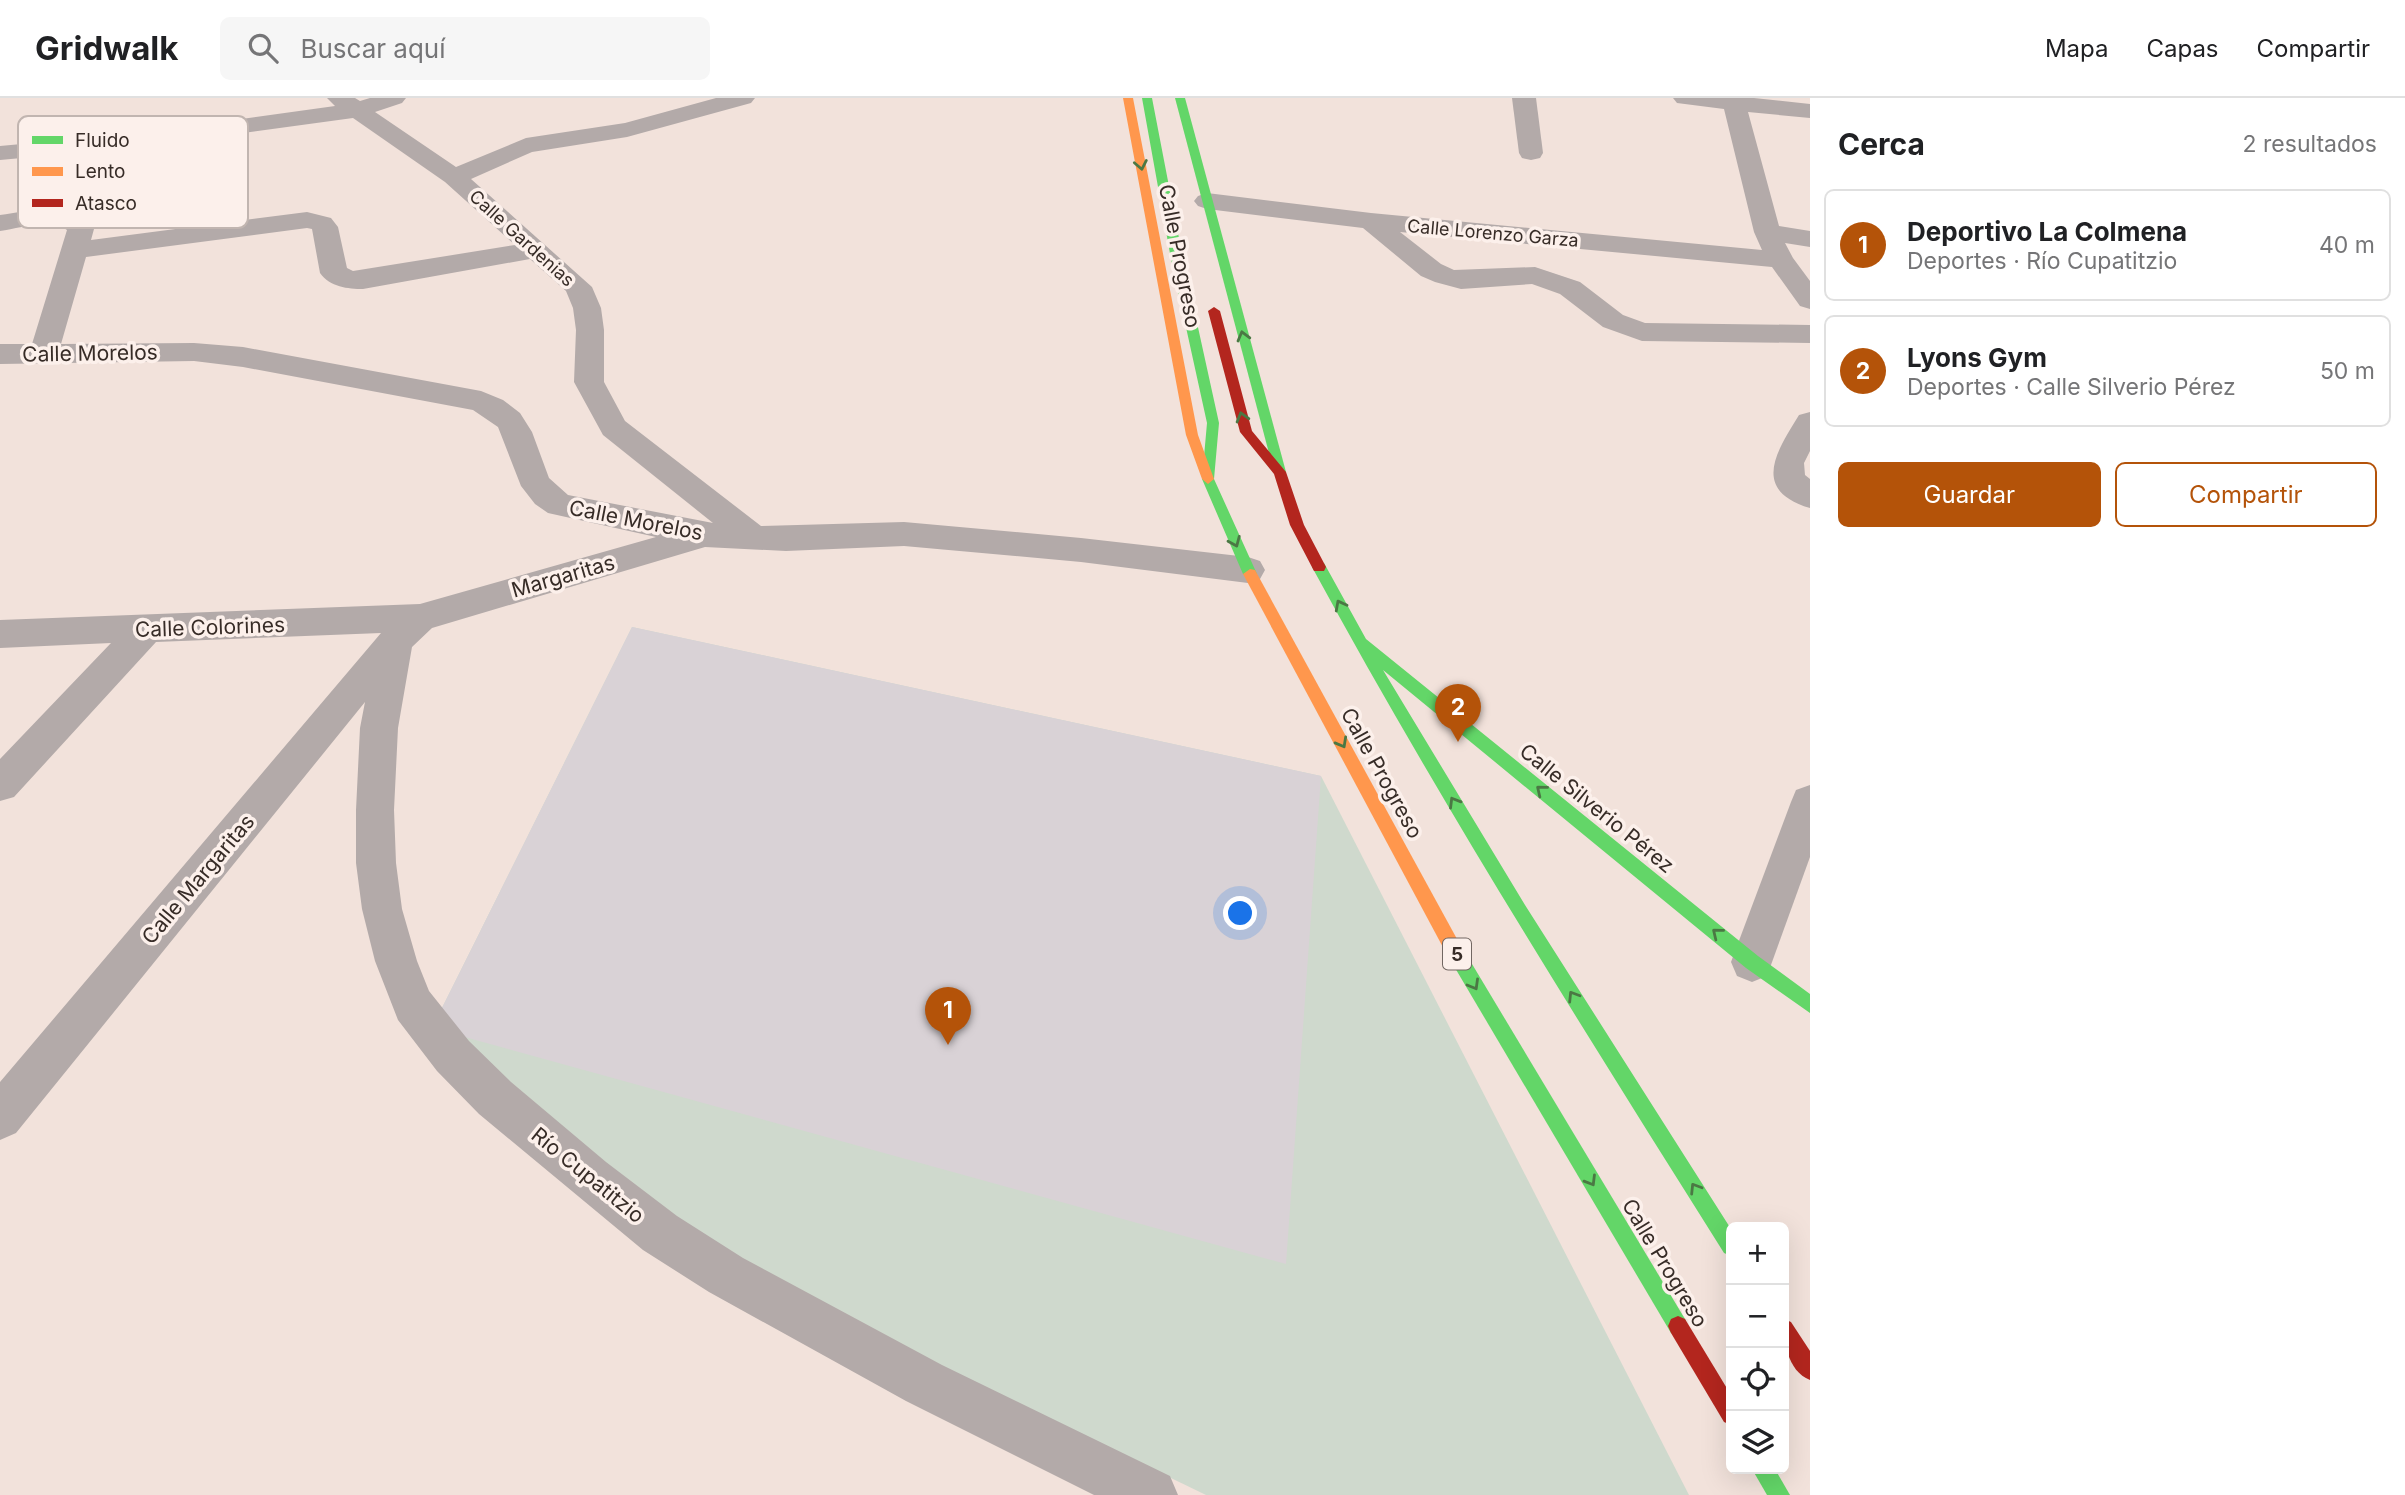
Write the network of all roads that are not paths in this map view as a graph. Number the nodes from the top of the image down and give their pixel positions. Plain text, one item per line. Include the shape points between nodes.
1 (394, 98) edge
2 (743, 98) edge
3 (1128, 98) edge
4 (1147, 98) edge
5 (1162, 98) edge
6 (1180, 98) edge
7 (1524, 98) edge
8 (1685, 98) edge
9 (1734, 100) edge
10 (347, 104) edge
11 (1810, 111) edge
12 (248, 121) edge
13 (1169, 125) dead end
14 (18, 151) edge
15 (0, 153) edge
16 (1531, 153) dead end
17 (454, 177) junction
18 (1207, 201) junction
19 (18, 221) edge
20 (1371, 221) junction
21 (0, 223) edge
22 (248, 224) edge
23 (71, 228) edge
24 (199, 228) edge
25 (1767, 232) junction
26 (77, 237) junction
27 (1810, 239) edge
28 (536, 250) junction
29 (1780, 260) junction
30 (1810, 300) edge
31 (1212, 301) dead end
32 (1810, 334) edge
33 (0, 354) edge
34 (44, 354) junction
35 (1810, 422) edge
36 (1280, 472) junction
37 (1208, 479) junction
38 (1810, 496) edge
39 (706, 535) junction
40 (752, 536) junction
41 (1248, 570) junction
42 (407, 629) junction
43 (146, 630) junction
44 (0, 634) edge
45 (1359, 642) junction
46 (0, 785) edge
47 (1810, 802) edge
48 (1752, 962) junction
49 (1810, 1005) edge
50 (0, 1117) edge
51 (1726, 1238) edge
52 (1789, 1337) edge
53 (1810, 1370) edge
54 (1729, 1411) edge
55 (1766, 1474) edge
56 (1151, 1495) edge
57 (1779, 1495) edge

1 - 10 street
2 - 17 street via 627,130 526,145
3 -> 37 main road, Calle Progreso / 5 via 1192,435
4 - 37 main road via 1213,423
5 - 13 main road
6 - 18 main road, Calle Progreso
7 - 16 street
8 - 9 street
9 - 11 street
9 - 25 street
10 - 12 street
10 - 17 street, Calle Gardenias
14 - 15 street
17 - 28 street, Calle Gardenias
18 - 20 street, Calle Lorenzo Garza
36 -> 18 main road, Calle Progreso
19 - 21 street
20 - 29 street, Calle Lorenzo Garza
20 - 32 street via 1431,270 1445,276 1461,280 1535,275 1570,288 1613,321 1642,332
22 - 28 street via 307,220 322,224 334,273 349,280
23 - 26 street
24 - 26 street
25 - 27 street
25 - 29 street
26 - 34 street
28 - 40 street, Calle Gardenias via 578,287 587,307 589,382 614,428
29 - 30 street
36 -> 31 main road via 1246,432
33 - 34 street, Calle Morelos
34 - 39 street, Calle Morelos via 194,352 243,357 481,401 508,419 533,483 559,505
35 - 38 street via 1788,463 1790,480
45 -> 36 main road, Calle Progreso via 1297,525
37 -> 41 main road, Calle Progreso / 5
39 - 40 street, Calle Morelos
39 - 42 street, Margaritas
40 - 41 street, Calle Morelos via 904,534
41 -> 54 main road, Calle Progreso / 5 via 1471,981
42 - 43 street, Calle Colorines
42 - 50 street, Calle Margaritas
42 - 56 street, Río Cupatitzio via 379,729 376,863 382,909 413,1006 453,1056 590,1178 660,1233 726,1275 924,1383
43 - 44 street, Calle Colorines
43 - 46 street
48 -> 45 main road, Calle Silverio Pérez
51 -> 45 main road, Calle Progreso via 1522,915
47 - 48 street
48 - 49 main road, Calle Silverio Pérez
52 - 53 main road
55 - 57 main road

